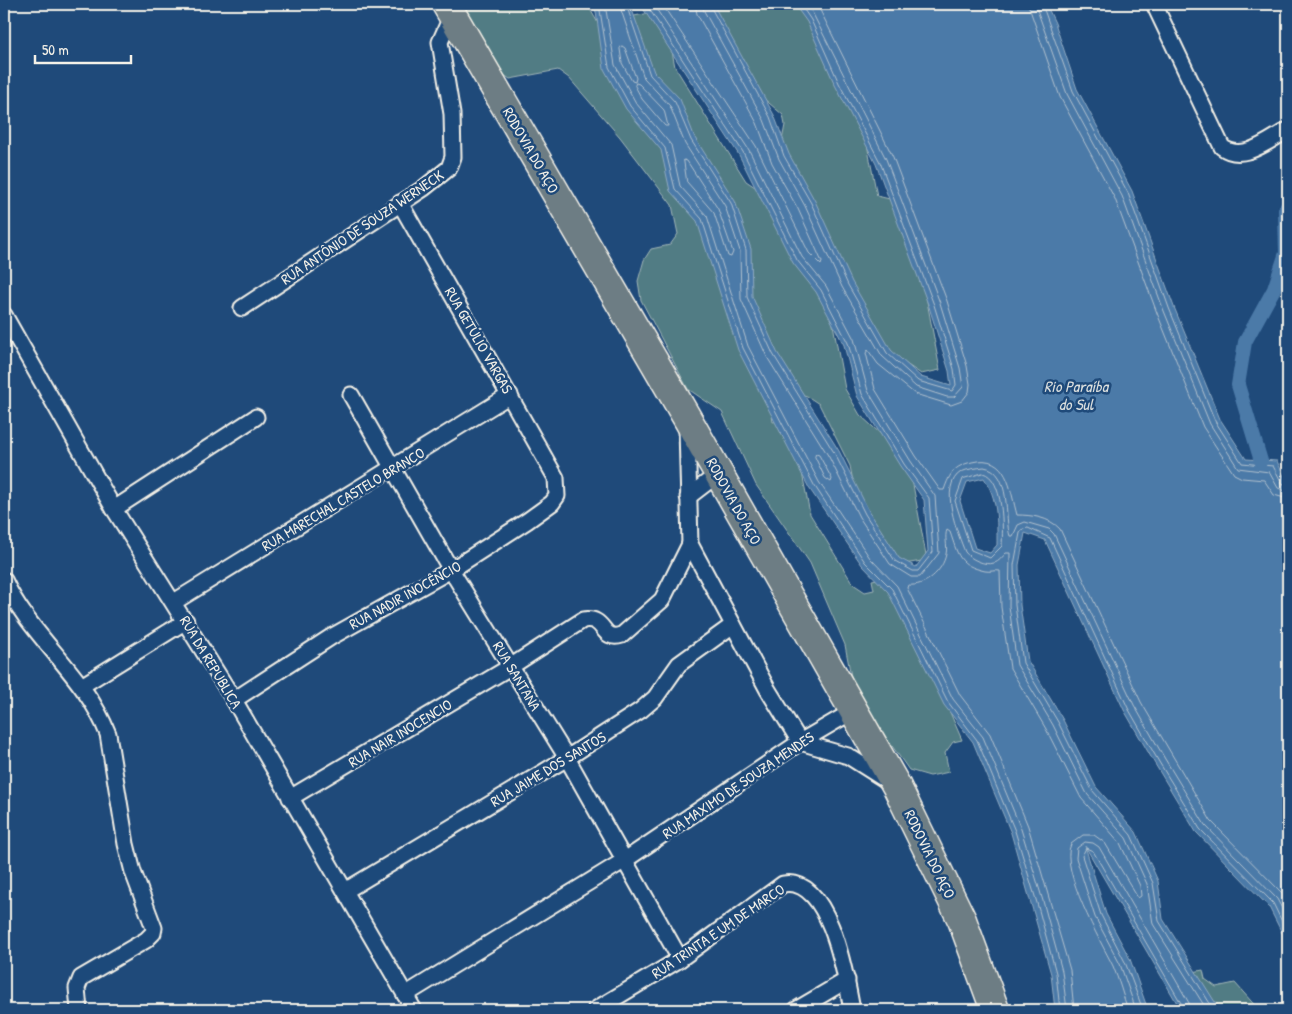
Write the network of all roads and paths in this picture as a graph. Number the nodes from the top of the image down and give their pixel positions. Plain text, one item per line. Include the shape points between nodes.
1 (1154, 4) edge
2 (449, 9) edge
3 (1288, 130) edge
4 (400, 203) junction
5 (242, 308) dead end
6 (4, 315) edge
7 (351, 395) dead end
8 (510, 395) junction
9 (256, 417) dead end
10 (687, 418) junction
11 (392, 470) junction
12 (718, 474) junction
13 (556, 478) joint
14 (688, 497) junction
15 (114, 509) junction
16 (690, 544) junction
17 (451, 570) junction
18 (4, 580) edge
19 (174, 602) junction
20 (186, 620) junction
21 (733, 625) junction
22 (510, 668) junction
23 (83, 685) junction
24 (234, 700) junction
25 (852, 711) junction
26 (800, 742) junction
27 (567, 758) junction
28 (897, 787) junction
29 (290, 798) junction
30 (625, 860) junction
31 (344, 891) junction
32 (680, 959) junction
33 (847, 980) junction
34 (405, 995) junction
35 (79, 1010) edge
36 (414, 1010) edge
37 (595, 1010) edge
38 (796, 1010) edge
39 (852, 1010) edge
40 (994, 1010) edge

1 - 3 street via 1222,147 1238,154
2 - 4 street, RUA ANTÔNIO DE SOUZA WERNECK via 440,42 452,114 454,157 441,176
2 - 10 highway, RODOVIA DO AÇO
4 - 5 street, RUA ANTÔNIO DE SOUZA WERNECK
4 - 8 street, RUA GETÚLIO VARGAS
6 - 15 street, RUA DA REPUBLICA
7 - 11 street, RUA SANTANA
8 - 11 street, RUA MARECHAL CASTELO BRANCO
8 - 13 street, RUA GETÚLIO VARGAS
9 - 15 street
10 - 12 highway, RODOVIA DO AÇO
10 - 14 street
11 - 17 street, RUA SANTANA
11 - 19 street, RUA MARECHAL CASTELO BRANCO
12 - 14 street
12 - 25 highway, RODOVIA DO AÇO
13 - 17 street, RUA NADIR INOCÊNCIO via 557,496 552,503
14 - 16 street
15 - 19 street, RUA DA REPUBLICA
16 - 21 street
16 - 22 street, RUA NAIR INOCENCIO via 662,600 622,636 608,636 598,621 591,618 583,620
17 - 22 street, RUA SANTANA
17 - 24 street, RUA NADIR INOCÊNCIO via 331,636
18 - 23 street via 21,610
19 - 20 street, RUA DA REPUBLICA
20 - 23 street
20 - 24 street, RUA DA REPUBLICA
21 - 26 street
21 - 27 street, RUA JAIME DOS SANTOS via 679,664 655,698 642,710
22 - 27 street, RUA SANTANA
22 - 29 street, RUA NAIR INOCENCIO
23 - 35 street via 108,734 126,844 154,928 146,940 81,978 77,988
24 - 29 street, RUA DA REPUBLICA
25 - 26 street, RUA MAXIMO DE SOUZA MENDES
25 - 28 highway, RODOVIA DO AÇO
26 - 28 street via 848,756
26 - 30 street, RUA MAXIMO DE SOUZA MENDES
27 - 30 street, RUA SANTANA
27 - 31 street, RUA JAIME DOS SANTOS
28 - 40 highway, RODOVIA DO AÇO via 962,920
29 - 31 street, RUA DA REPUBLICA
30 - 32 street, RUA SANTANA
30 - 34 street
31 - 34 street, RUA DA REPUBLICA
32 - 33 street, RUA TRINTA E UM DE MARCO via 777,888 790,883 804,886 824,913 837,942
32 - 37 street, RUA TRINTA E UM DE MARCO
33 - 38 street
33 - 39 street, RUA TRINTA E UM DE MARCO
34 - 36 street, RUA DA REPUBLICA

